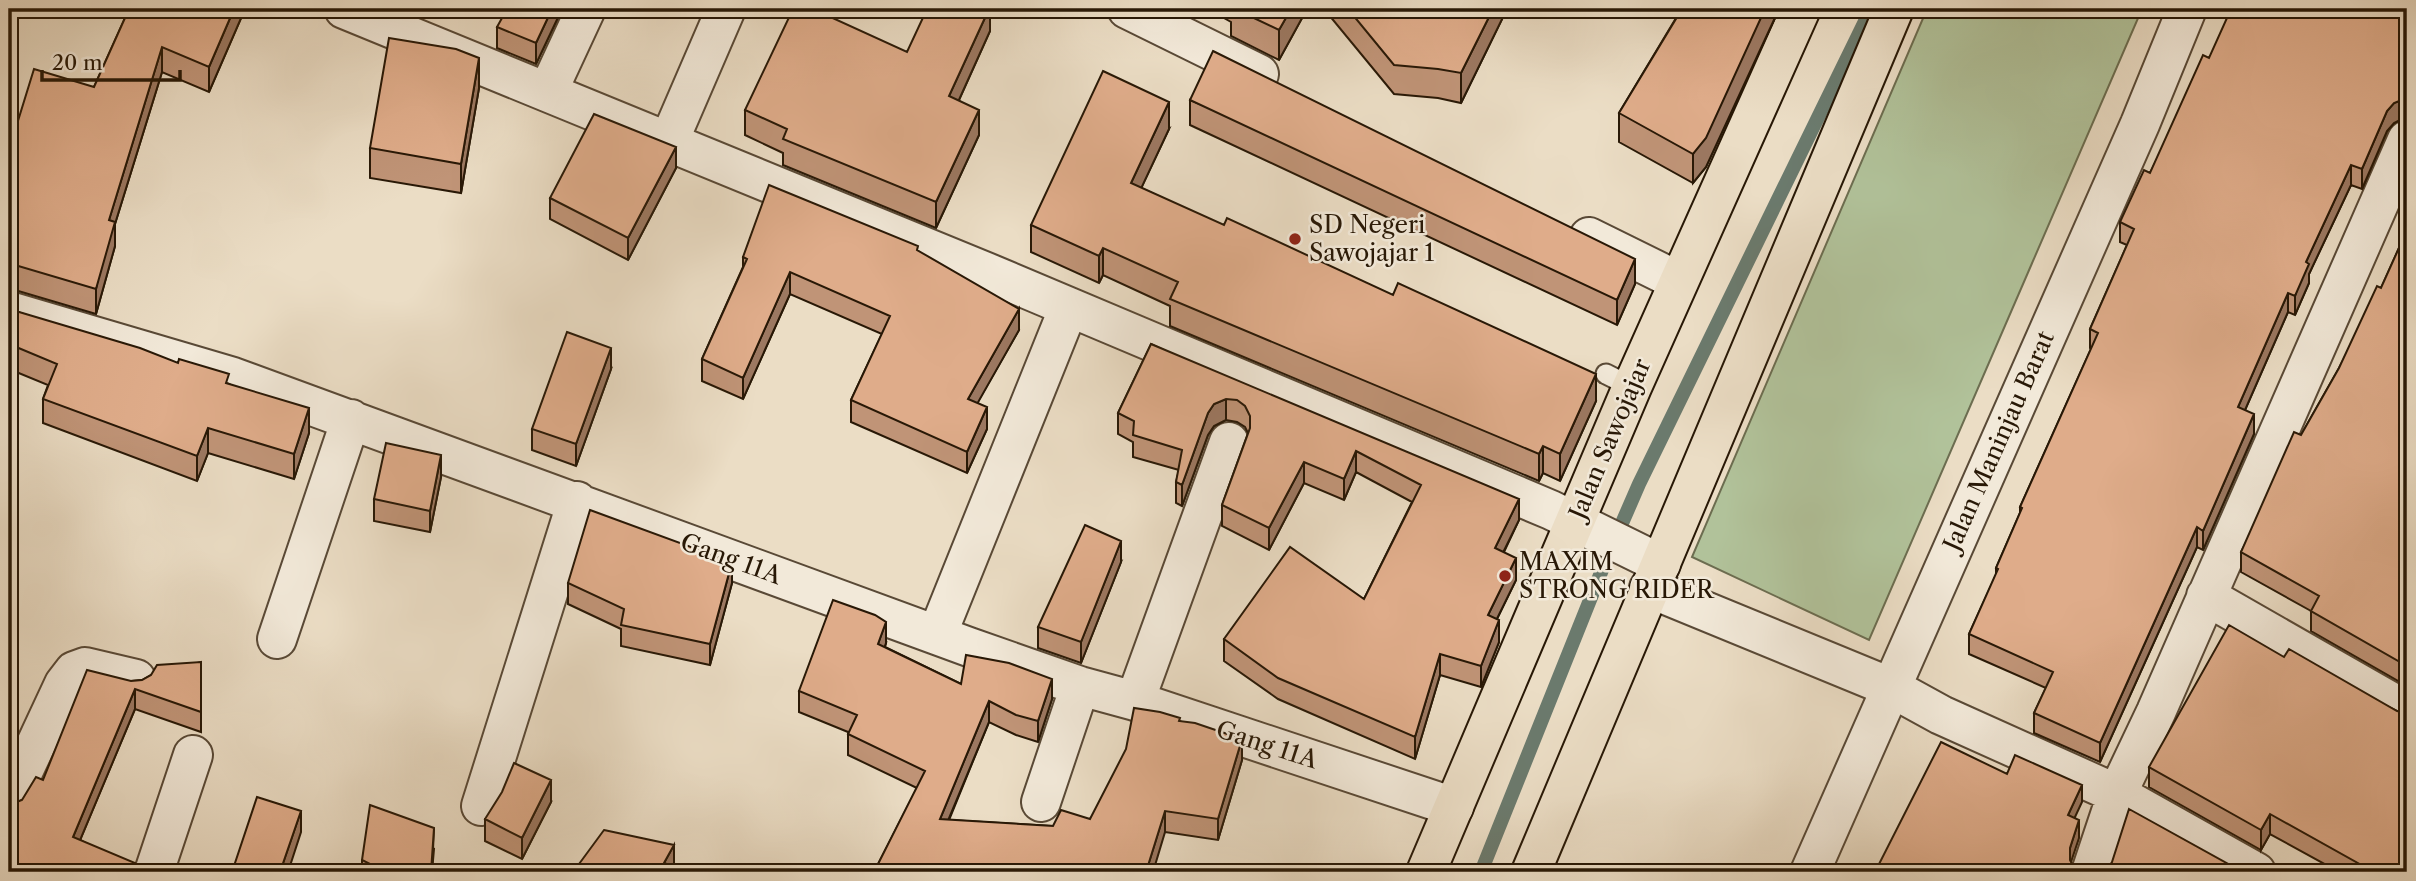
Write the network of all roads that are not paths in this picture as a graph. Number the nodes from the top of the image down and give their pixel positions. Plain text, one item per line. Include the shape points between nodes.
1 (344, 9) edge
2 (586, 9) edge
3 (726, 9) edge
4 (1128, 9) edge
5 (1801, 9) edge
6 (1894, 9) edge
7 (2187, 9) edge
8 (1290, 89) edge
9 (548, 91) junction
10 (2407, 140) edge
11 (669, 141) junction
12 (1553, 219) edge
13 (1678, 281) junction
14 (1069, 307) junction
15 (9, 311) edge
16 (351, 419) junction
17 (1229, 442) dead end
18 (576, 502) junction
19 (1586, 527) junction
20 (1651, 569) junction
21 (2206, 596) junction
22 (937, 635) junction
23 (277, 639) dead end
24 (136, 679) edge
25 (1080, 686) junction
26 (1890, 687) junction
27 (1135, 701) junction
28 (2407, 711) edge
29 (193, 755) dead end
30 (2117, 794) junction
31 (9, 802) edge
32 (1041, 802) dead end
33 (481, 806) dead end
34 (1454, 807) junction
35 (154, 872) edge
36 (1426, 872) edge
37 (1531, 872) edge
38 (1810, 872) edge
39 (2091, 872) edge
40 (2256, 872) edge

1 - 9 street
2 - 9 street
3 - 11 street
4 - 8 street
5 - 13 main road, Jalan Sawojajar
6 - 20 main road
7 - 26 street, Jalan Maninjau Barat
9 - 11 street
10 - 21 street
11 - 14 street
12 - 13 street
13 - 19 main road, Jalan Sawojajar via 1619,380
14 - 19 street
14 - 22 street
15 - 16 street, Gang 11A via 233,377
16 - 18 street, Gang 11A
16 - 23 street
17 - 27 street
18 - 22 street, Gang 11A
18 - 33 street
19 - 20 street
19 - 34 main road, Jalan Sawojajar
20 - 26 street
20 - 37 main road
21 - 28 street
21 - 30 street
22 - 25 street, Gang 11A
24 - 31 street via 85,667 74,671
25 - 27 street, Gang 11A
25 - 32 street
26 - 30 street via 1941,715
26 - 38 street, Jalan Maninjau Barat
27 - 34 street, Gang 11A
29 - 35 street
30 - 39 street
30 - 40 street
34 - 36 main road, Jalan Sawojajar

